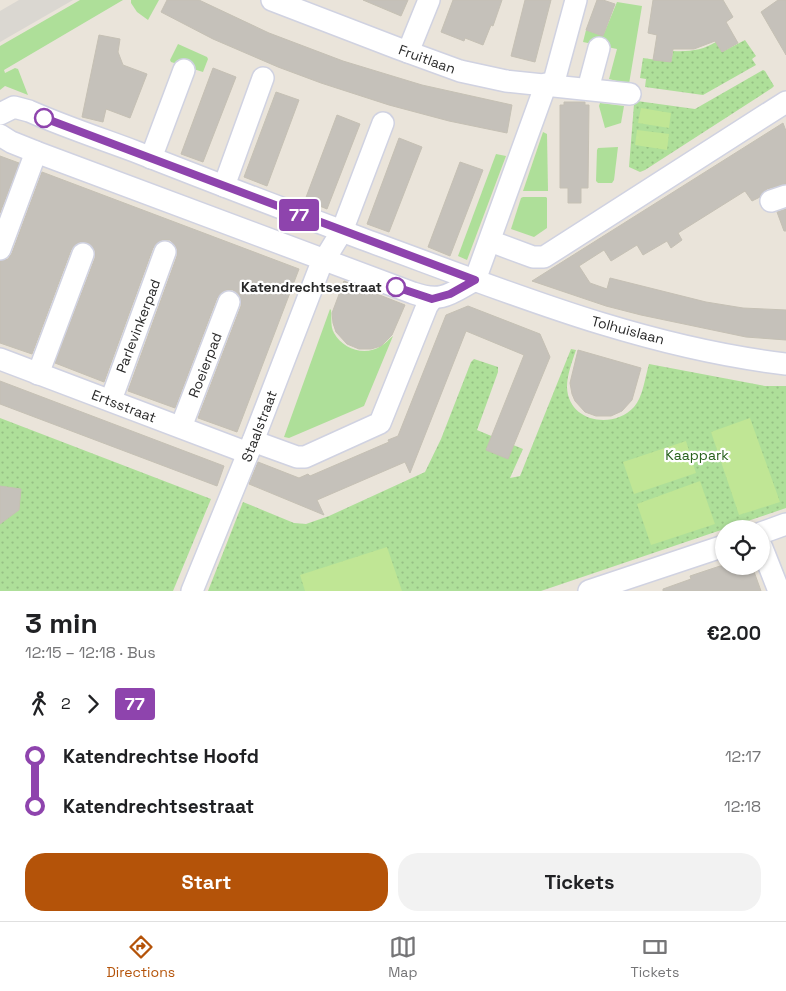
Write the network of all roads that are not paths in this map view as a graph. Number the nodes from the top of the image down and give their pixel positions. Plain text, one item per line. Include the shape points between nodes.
1 (429, 0) edge
2 (576, 0) edge
3 (276, 1) edge
4 (599, 48) dead end
5 (408, 52) junction
6 (184, 70) dead end
7 (263, 78) dead end
8 (550, 85) junction
9 (588, 89) junction
10 (630, 94) dead end
11 (786, 102) edge
12 (0, 114) edge
13 (383, 123) dead end
14 (0, 135) edge
15 (36, 152) junction
16 (151, 158) junction
17 (224, 186) junction
18 (9, 198) edge
19 (342, 231) junction
20 (490, 242) junction
21 (0, 249) edge
22 (165, 252) dead end
23 (84, 254) dead end
24 (323, 259) junction
25 (449, 271) junction
26 (475, 280) junction
27 (441, 297) junction
28 (229, 302) dead end
29 (0, 360) edge
30 (786, 364) edge
31 (38, 374) junction
32 (111, 400) junction
33 (181, 427) junction
34 (251, 447) junction
35 (786, 524) edge
36 (770, 535) edge
37 (715, 549) edge
38 (770, 564) edge
39 (192, 591) edge
40 (588, 591) edge
41 (779, 591) edge

1 - 5 street
2 - 8 street
3 - 5 street, Fruitlaan
4 - 9 street
5 - 8 street, Fruitlaan via 489,78
6 - 16 street
7 - 17 street
8 - 9 street, Fruitlaan
8 - 20 street
9 - 10 street, Fruitlaan
11 - 20 street via 544,256 533,257
12 - 16 street via 14,107 29,111
13 - 19 street
14 - 15 street
15 - 18 street
15 - 24 street
16 - 17 street
17 - 19 street
18 - 21 street
19 - 24 street
19 - 25 street
20 - 26 street
22 - 32 street, Parlevinkerpad
23 - 31 street
24 - 27 street via 413,293
24 - 34 street, Staalstraat
25 - 26 street
25 - 27 street via 455,281 455,290
26 - 27 street
26 - 30 street, Tolhuislaan via 580,317 645,335
27 - 34 street, Ertsstraat via 427,306 380,423 305,457
28 - 33 street, Roeierpad
29 - 31 street, Ertsstraat
31 - 32 street, Ertsstraat
32 - 33 street, Ertsstraat
33 - 34 street, Ertsstraat
34 - 39 street, Staalstraat
35 - 36 street
37 - 40 street
38 - 41 street

